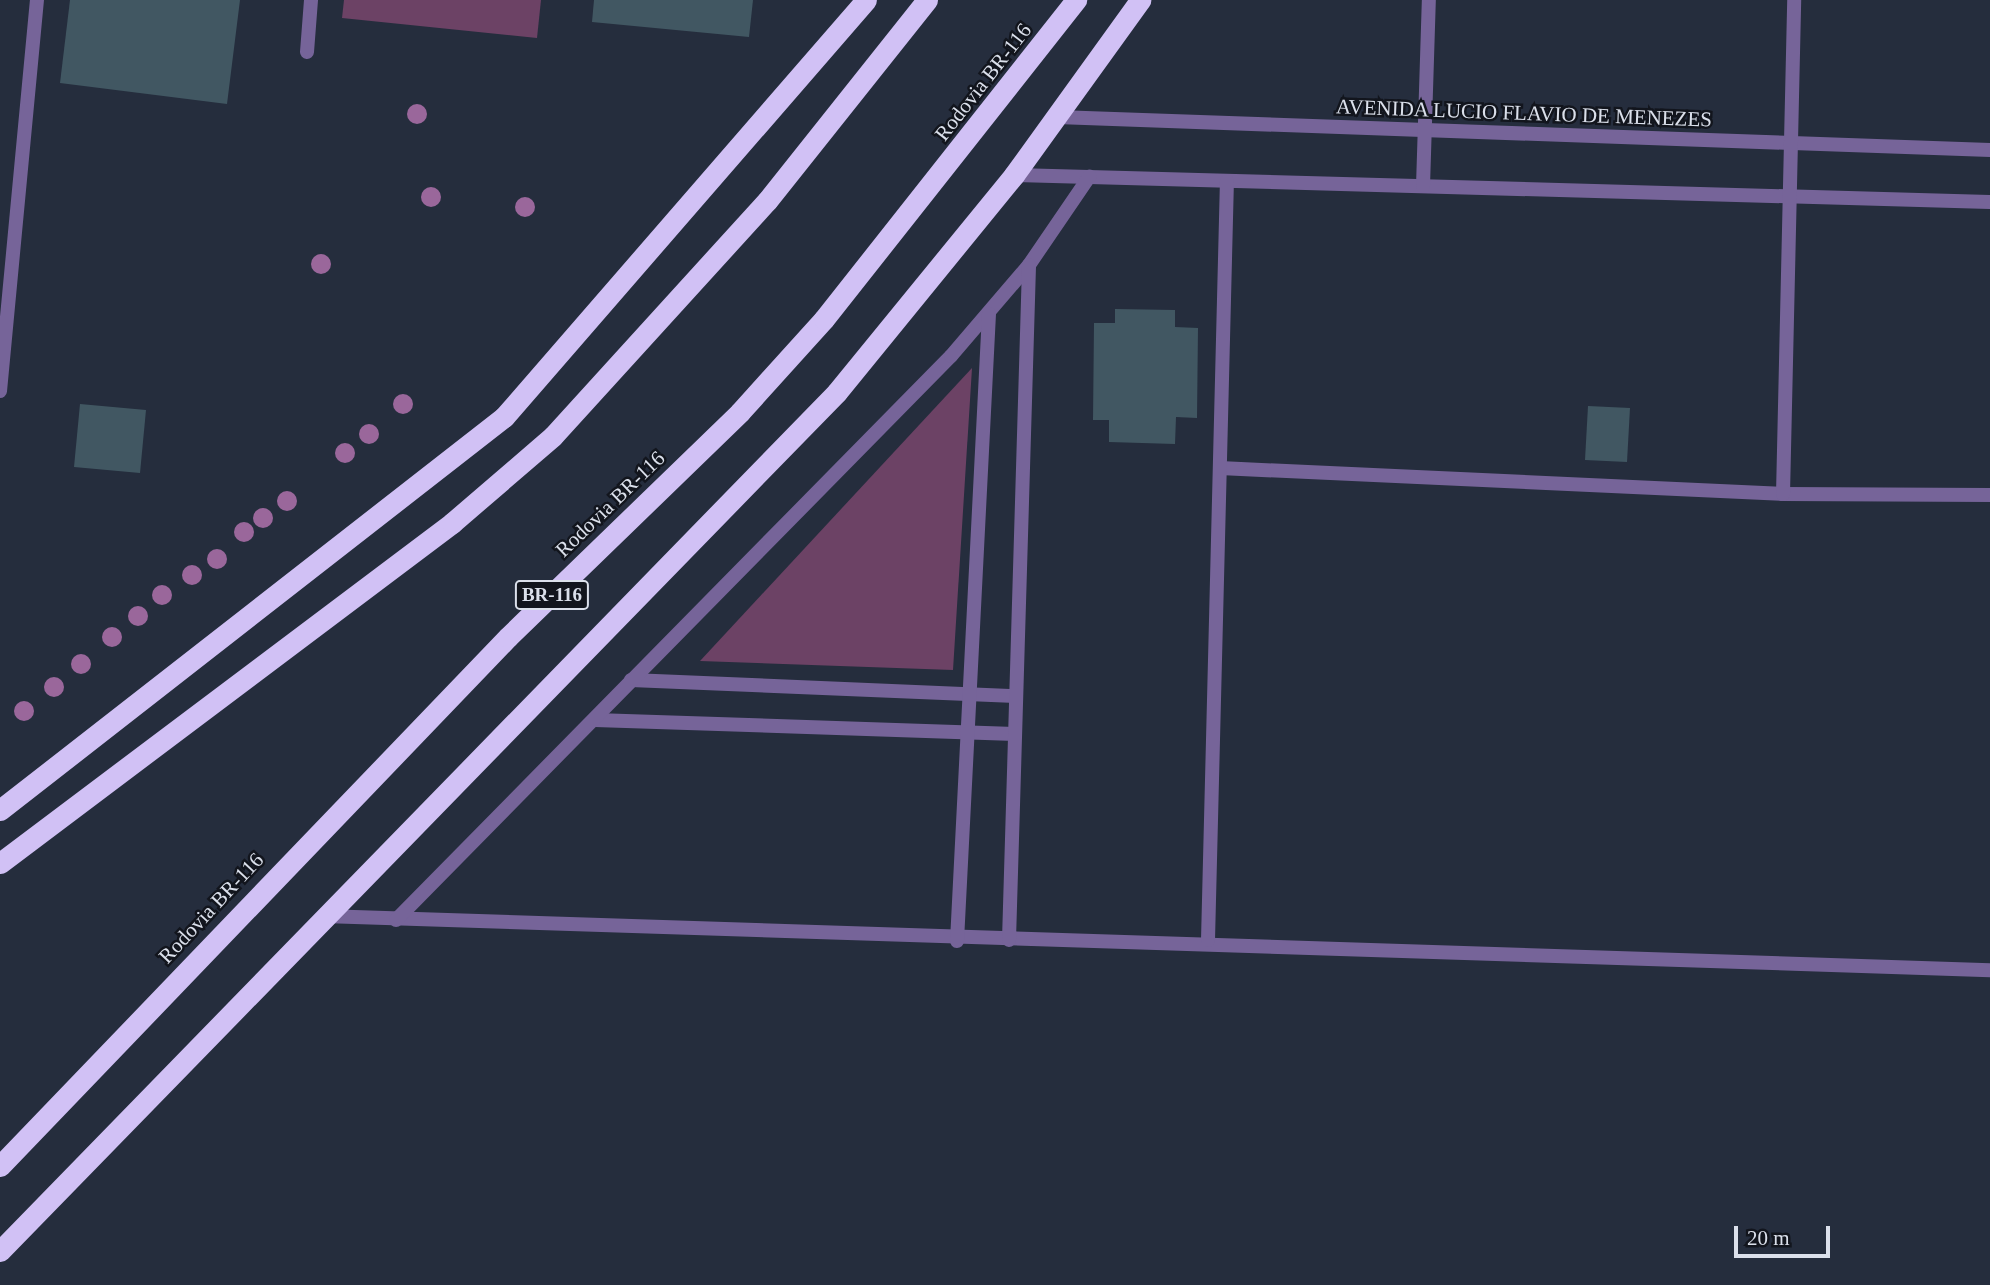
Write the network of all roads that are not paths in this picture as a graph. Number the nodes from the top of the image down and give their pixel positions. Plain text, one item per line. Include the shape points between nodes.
1 (37, 0) edge
2 (311, 0) edge
3 (866, 0) edge
4 (927, 0) edge
5 (1076, 0) edge
6 (1140, 0) edge
7 (1429, 0) edge
8 (1794, 0) edge
9 (307, 52) dead end
10 (1057, 117) junction
11 (1424, 130) junction
12 (1794, 143) junction
13 (1990, 150) edge
14 (1014, 175) junction
15 (1089, 177) junction
16 (1227, 181) junction
17 (1423, 186) junction
18 (1792, 197) junction
19 (1990, 202) edge
20 (1029, 265) junction
21 (989, 314) junction
22 (0, 391) edge
23 (1220, 468) junction
24 (1783, 494) junction
25 (1990, 495) edge
26 (631, 680) junction
27 (969, 694) junction
28 (1016, 696) junction
29 (595, 720) junction
30 (967, 733) junction
31 (1015, 734) junction
32 (0, 810) edge
33 (0, 863) edge
34 (322, 916) junction
35 (396, 920) junction
36 (1009, 940) junction
37 (1208, 940) junction
38 (957, 941) junction
39 (1990, 970) edge
40 (0, 1166) edge
41 (0, 1251) edge

1 - 22 street
2 - 9 street
3 - 32 highway via 504,417
4 - 33 highway via 767,201 553,436 452,523
5 - 40 highway, Rodovia BR-116 / BR-116 via 850,287 740,412 451,695
6 - 10 highway
7 - 11 street
8 - 12 street
10 - 11 street, AVENIDA LUCIO FLAVIO DE MENEZES
10 - 14 highway
11 - 12 street, AVENIDA LUCIO FLAVIO DE MENEZES
11 - 17 street
12 - 13 street, AVENIDA LUCIO FLAVIO DE MENEZES
12 - 18 street
14 - 15 street
14 - 34 highway via 828,402
15 - 16 street
15 - 20 street
16 - 17 street
16 - 23 street
17 - 18 street
18 - 19 street
18 - 24 street
20 - 21 street
20 - 28 street
21 - 26 street
21 - 27 street
23 - 24 street
23 - 37 street
24 - 25 street
26 - 27 street
26 - 29 street
27 - 28 street
27 - 30 street
28 - 31 street
29 - 30 street
29 - 35 street
30 - 31 street
30 - 38 street
31 - 36 street
34 - 35 street
34 - 41 highway
35 - 38 street
36 - 37 street
36 - 38 street
37 - 39 street

